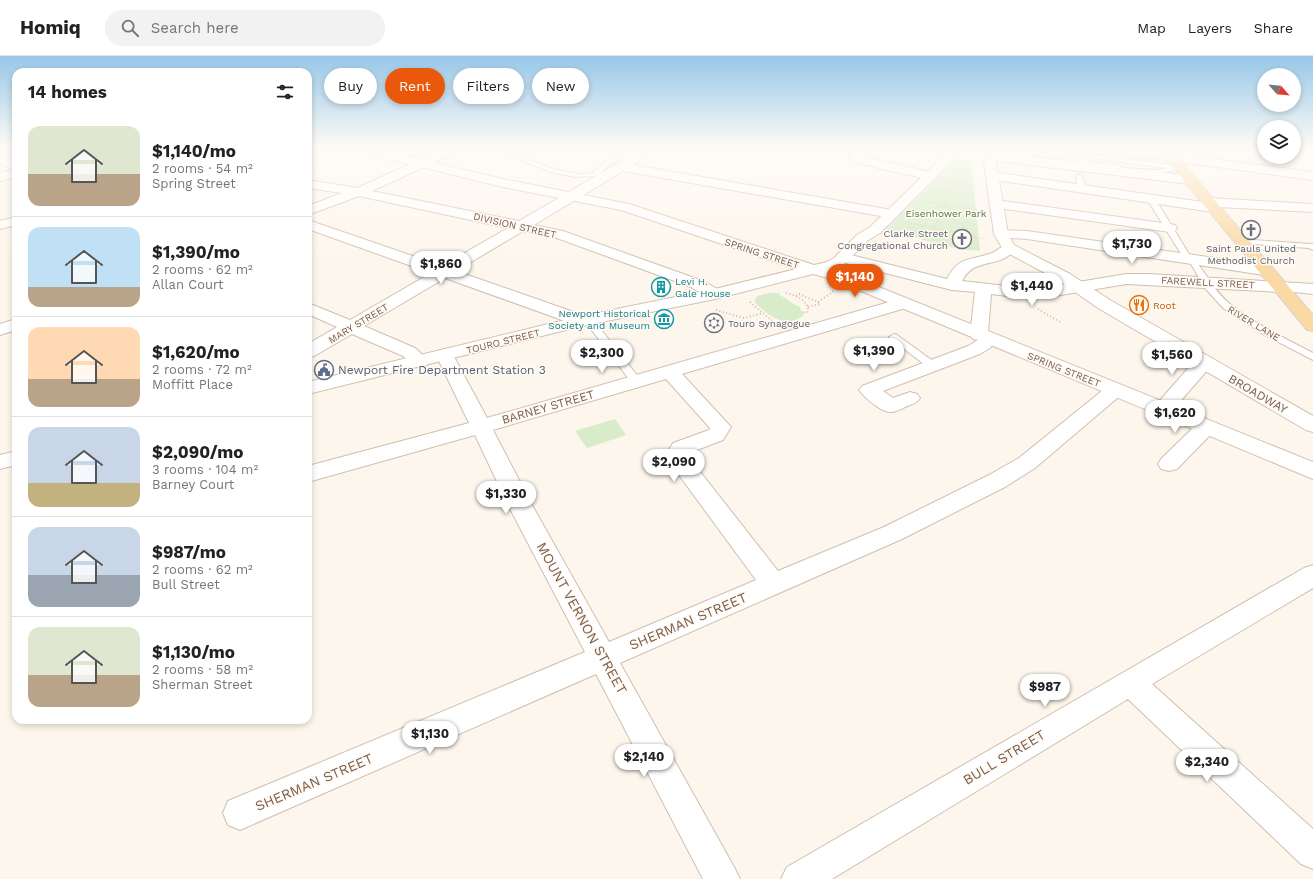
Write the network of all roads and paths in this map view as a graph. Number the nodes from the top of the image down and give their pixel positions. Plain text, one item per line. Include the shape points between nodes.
1 (317, 185) edge
2 (373, 185) edge
3 (515, 185) edge
4 (587, 185) edge
5 (746, 185) edge
6 (928, 185) edge
7 (953, 185) edge
8 (968, 185) edge
9 (993, 185) edge
10 (1108, 185) edge
11 (1195, 185) edge
12 (978, 187) dead end
13 (357, 192) junction
14 (571, 197) junction
15 (1151, 199) junction
16 (925, 201) dead end
17 (996, 204) junction
18 (945, 205) junction
19 (1211, 205) junction
20 (1313, 208) edge
21 (312, 209) edge
22 (980, 210) dead end
23 (935, 211) junction
24 (941, 213) junction
25 (948, 214) junction
26 (912, 216) dead end
27 (896, 217) junction
28 (12, 222) edge
29 (0, 225) edge
30 (312, 225) edge
31 (522, 226) junction
32 (934, 228) junction
33 (1170, 228) junction
34 (1001, 234) junction
35 (978, 238) junction
36 (983, 239) dead end
37 (924, 240) dead end
38 (1244, 245) junction
39 (1010, 248) junction
40 (1313, 248) edge
41 (1313, 255) edge
42 (843, 258) junction
43 (1190, 259) junction
44 (814, 270) junction
45 (1264, 270) junction
46 (444, 272) junction
47 (1206, 282) junction
48 (952, 285) junction
49 (1281, 287) junction
50 (1080, 288) junction
51 (837, 289) dead end
52 (983, 289) junction
53 (1313, 289) edge
54 (782, 292) dead end
55 (796, 296) junction
56 (745, 298) dead end
57 (715, 302) junction
58 (818, 302) junction
59 (903, 303) junction
60 (808, 307) junction
61 (312, 310) edge
62 (763, 312) junction
63 (1046, 314) dead end
64 (803, 318) dead end
65 (586, 321) junction
66 (1060, 322) dead end
67 (12, 326) edge
68 (352, 326) junction
69 (1313, 326) edge
70 (780, 327) dead end
71 (0, 330) edge
72 (984, 336) junction
73 (894, 337) dead end
74 (312, 350) edge
75 (445, 355) junction
76 (1313, 357) edge
77 (420, 361) junction
78 (1204, 362) junction
79 (932, 366) junction
80 (669, 371) junction
81 (636, 381) junction
82 (312, 387) edge
83 (1115, 390) junction
84 (910, 398) dead end
85 (1163, 409) junction
86 (1313, 425) edge
87 (480, 427) junction
88 (1206, 427) junction
89 (12, 459) edge
90 (0, 462) edge
91 (1169, 464) dead end
92 (1313, 471) edge
93 (312, 473) edge
94 (1313, 575) edge
95 (773, 584) junction
96 (603, 657) junction
97 (1130, 682) junction
98 (240, 813) dead end
99 (1313, 852) edge
100 (722, 879) edge
101 (799, 879) edge

1 - 13 street, DIVISION STREET
2 - 13 street
3 - 14 street, SPRING STREET
4 - 14 street, MARY STREET
5 - 27 street
6 - 27 street, TOURO STREET
7 - 18 path
8 - 12 path
9 - 17 street
10 - 15 street
11 - 19 main road
13 - 21 street
13 - 31 street, DIVISION STREET
14 - 31 street, MARY STREET
14 - 44 street, SPRING STREET via 624,208
15 - 19 street
15 - 33 lane, RIVER LANE
16 - 18 path
17 - 33 street
17 - 34 street
18 - 22 path
18 - 23 path via 935,206
18 - 25 path via 954,210
19 - 20 street
19 - 38 main road
23 - 24 path
23 - 26 path
24 - 25 path
24 - 32 path
25 - 35 path
27 - 32 path
27 - 42 street, TOURO STREET via 860,241
28 - 29 street
30 - 46 street
31 - 46 street, MARY STREET
31 - 57 street, DIVISION STREET via 558,234 697,284
32 - 35 path
32 - 37 path
33 - 43 lane, RIVER LANE
34 - 39 street
34 - 43 street
35 - 36 path
38 - 40 lane
38 - 41 lane
38 - 45 main road
39 - 48 street via 995,256 969,262 955,276
39 - 50 street, BROADWAY
42 - 44 street, TOURO STREET via 834,264
42 - 48 street, FAREWELL STREET
43 - 45 street
43 - 47 lane, RIVER LANE
44 - 57 street, TOURO STREET
44 - 59 street, SPRING STREET via 838,276
45 - 49 main road
46 - 65 street
46 - 68 street, MARY STREET
47 - 49 street, FAREWELL STREET
47 - 50 street, FAREWELL STREET via 1126,279
47 - 76 lane, RIVER LANE via 1226,306 1266,332
48 - 52 street, FAREWELL STREET
49 - 53 street, FAREWELL STREET
49 - 69 main road
50 - 52 street, FAREWELL STREET via 1043,293
50 - 78 street, BROADWAY
51 - 58 path
52 - 72 street
54 - 55 path
55 - 58 path via 799,294
55 - 60 path
56 - 62 path
57 - 62 path via 744,318
57 - 65 street, TOURO STREET
58 - 60 path via 820,304
59 - 72 street, SPRING STREET
59 - 80 street, BARNEY STREET
60 - 64 path via 807,315
61 - 68 street
62 - 70 path
63 - 66 path
65 - 75 street, TOURO STREET
65 - 81 lane
67 - 71 street
68 - 74 street, MARY STREET
68 - 77 street via 409,352
72 - 79 street via 984,344 978,348
72 - 83 street, SPRING STREET
73 - 79 lane
75 - 77 street, TOURO STREET
75 - 87 street, MOUNT VERNON STREET
77 - 82 street, TOURO STREET
78 - 85 street
78 - 86 street, BROADWAY
79 - 84 street via 869,390 891,406
80 - 81 street, BARNEY STREET
80 - 95 street via 721,427 716,435 681,448 676,456
81 - 87 street, BARNEY STREET
83 - 85 street, SPRING STREET
83 - 95 street, SHERMAN STREET via 1032,459 998,481 893,533
85 - 88 street, SPRING STREET
87 - 93 street, BARNEY STREET
87 - 96 street, MOUNT VERNON STREET
88 - 91 street
88 - 92 street, SPRING STREET
89 - 90 street
94 - 97 street, BULL STREET
95 - 96 street, SHERMAN STREET
96 - 98 street, SHERMAN STREET
96 - 100 street, MOUNT VERNON STREET
97 - 99 street
97 - 101 street, BULL STREET

